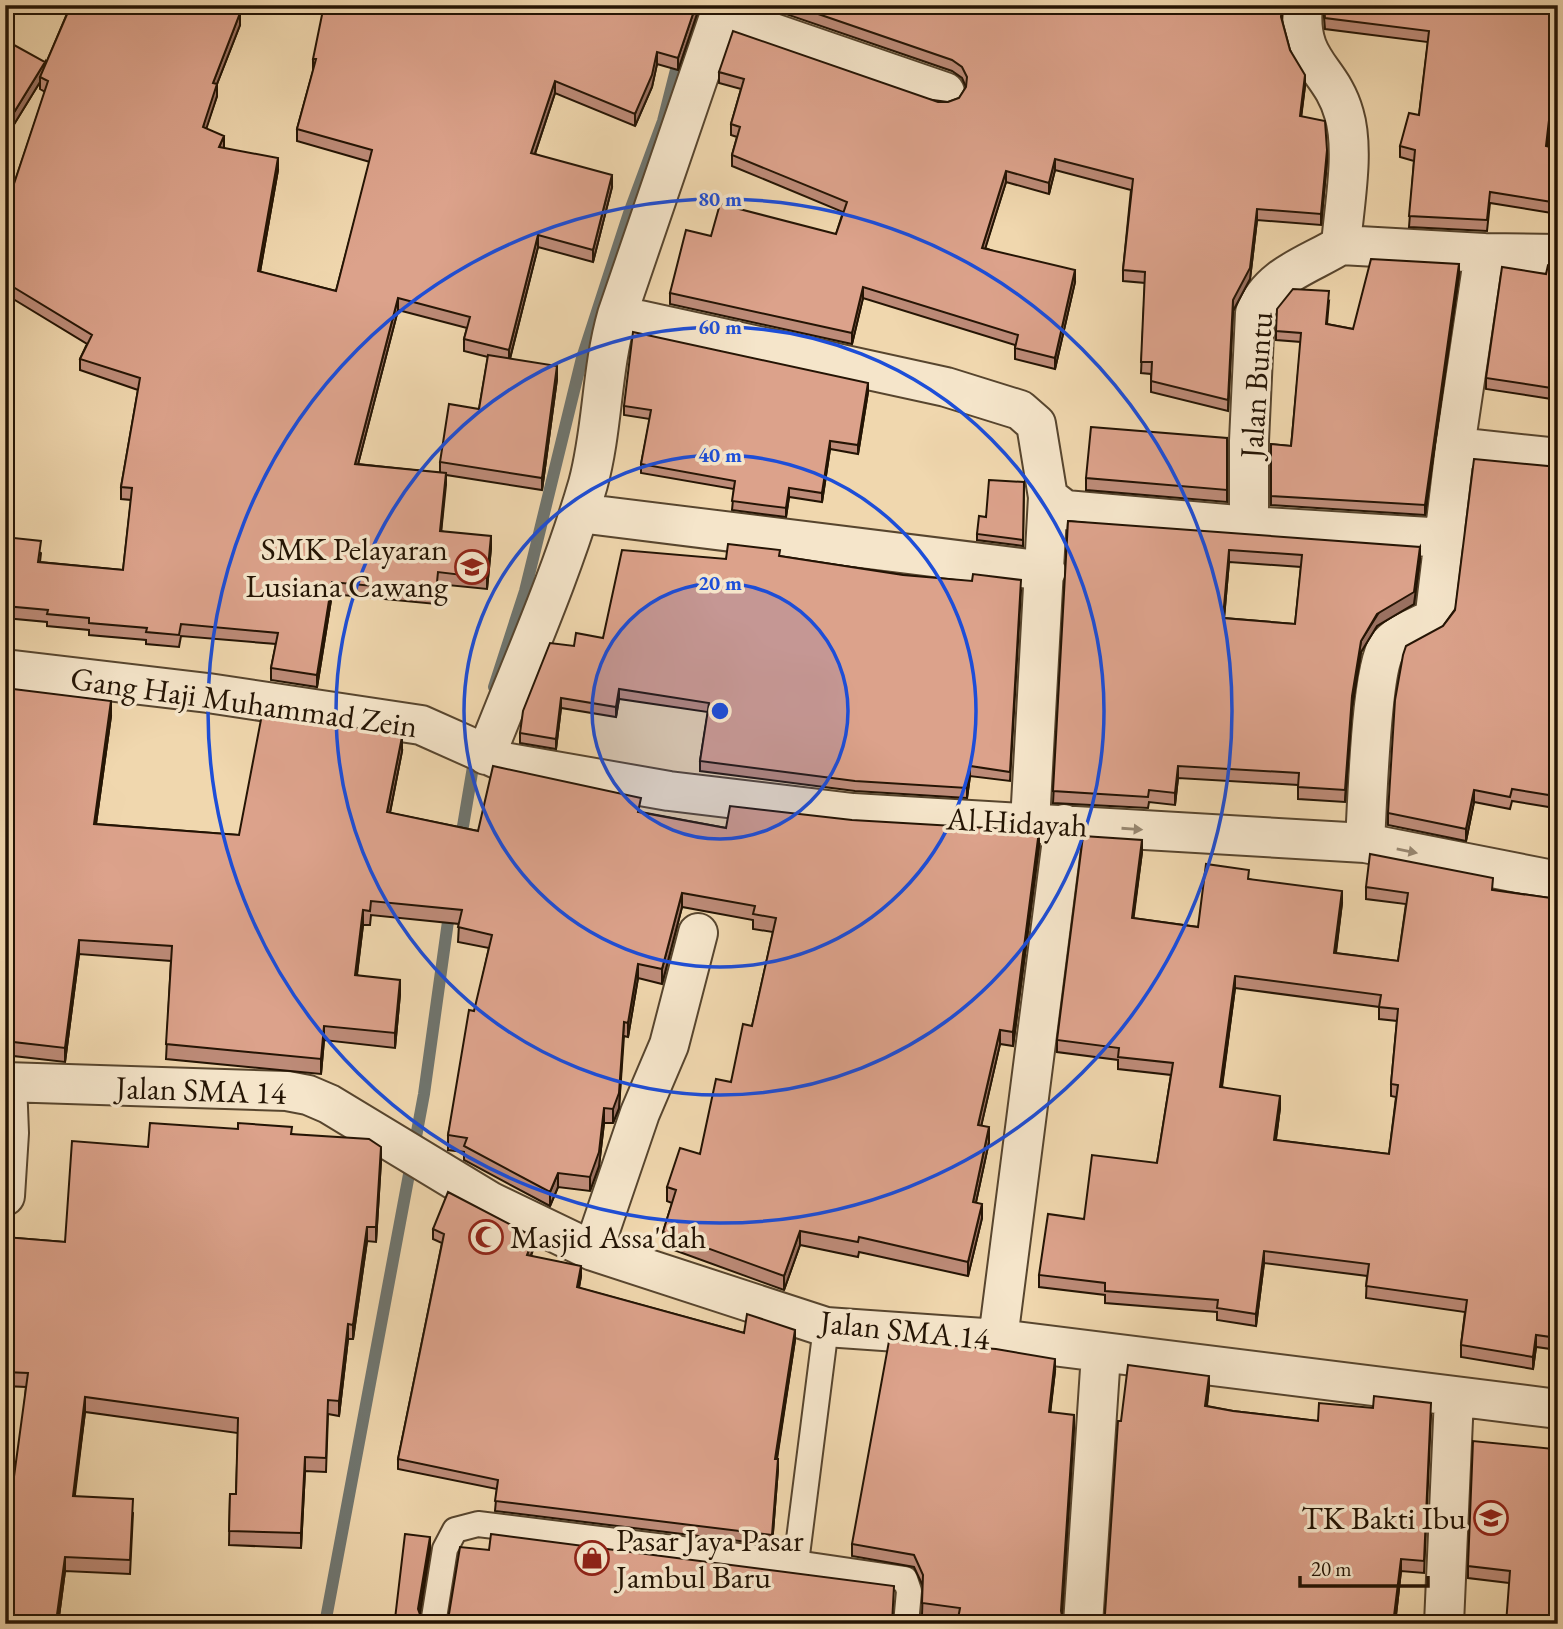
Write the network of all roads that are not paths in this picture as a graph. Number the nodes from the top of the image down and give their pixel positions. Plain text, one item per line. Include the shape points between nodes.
1 (1303, 5) edge
2 (722, 10) edge
3 (945, 92) dead end
4 (1342, 245) junction
5 (1484, 253) junction
6 (1558, 254) edge
7 (617, 316) junction
8 (1455, 447) junction
9 (1558, 458) edge
10 (1048, 498) junction
11 (579, 513) junction
12 (1249, 526) junction
13 (1446, 538) junction
14 (1046, 571) junction
15 (5, 669) edge
16 (482, 753) junction
17 (1047, 823) junction
18 (1365, 843) junction
19 (1558, 881) edge
20 (698, 933) dead end
21 (6, 1082) edge
22 (5, 1196) edge
23 (593, 1251) junction
24 (826, 1327) junction
25 (998, 1339) junction
26 (1101, 1354) junction
27 (1454, 1397) junction
28 (1558, 1409) edge
29 (796, 1563) junction
30 (433, 1624) edge
31 (906, 1624) edge
32 (1083, 1624) edge
33 (1444, 1624) edge

1 - 4 street via 1304,43 1312,62 1340,99 1345,117 1348,142
2 - 3 street
2 - 7 street
4 - 5 street
4 - 12 street, Jalan Buntu via 1272,284 1255,313
5 - 6 street
5 - 8 street
7 - 10 street via 946,387 1020,410 1036,424
7 - 11 street via 607,350 589,481
8 - 9 street
8 - 13 street
10 - 12 street via 1065,510
10 - 14 street
11 - 14 street
11 - 16 street via 563,566
12 - 13 street
13 - 18 street via 1432,619 1393,641 1382,656
14 - 17 street
15 - 16 street, Gang Haji Muhammad Zein via 421,725
16 - 17 street, Al Hidayah via 504,762 669,791 853,813
17 -> 18 street, Al Hidayah
17 - 25 street
18 -> 19 street, Al Hidayah
20 - 23 street via 669,1045 640,1113
21 - 22 street
21 - 23 street, Jalan SMA 14 via 308,1095 491,1202
23 - 24 street, Jalan SMA 14
24 - 25 street, Jalan SMA 14
24 - 29 lane
25 - 26 street, Jalan SMA 14
26 - 27 street, Jalan SMA 14
26 - 32 street
27 - 28 street, Jalan SMA 14
27 - 33 street
29 - 30 lane via 478,1524 455,1530 445,1549
29 - 31 lane via 905,1579 909,1591

